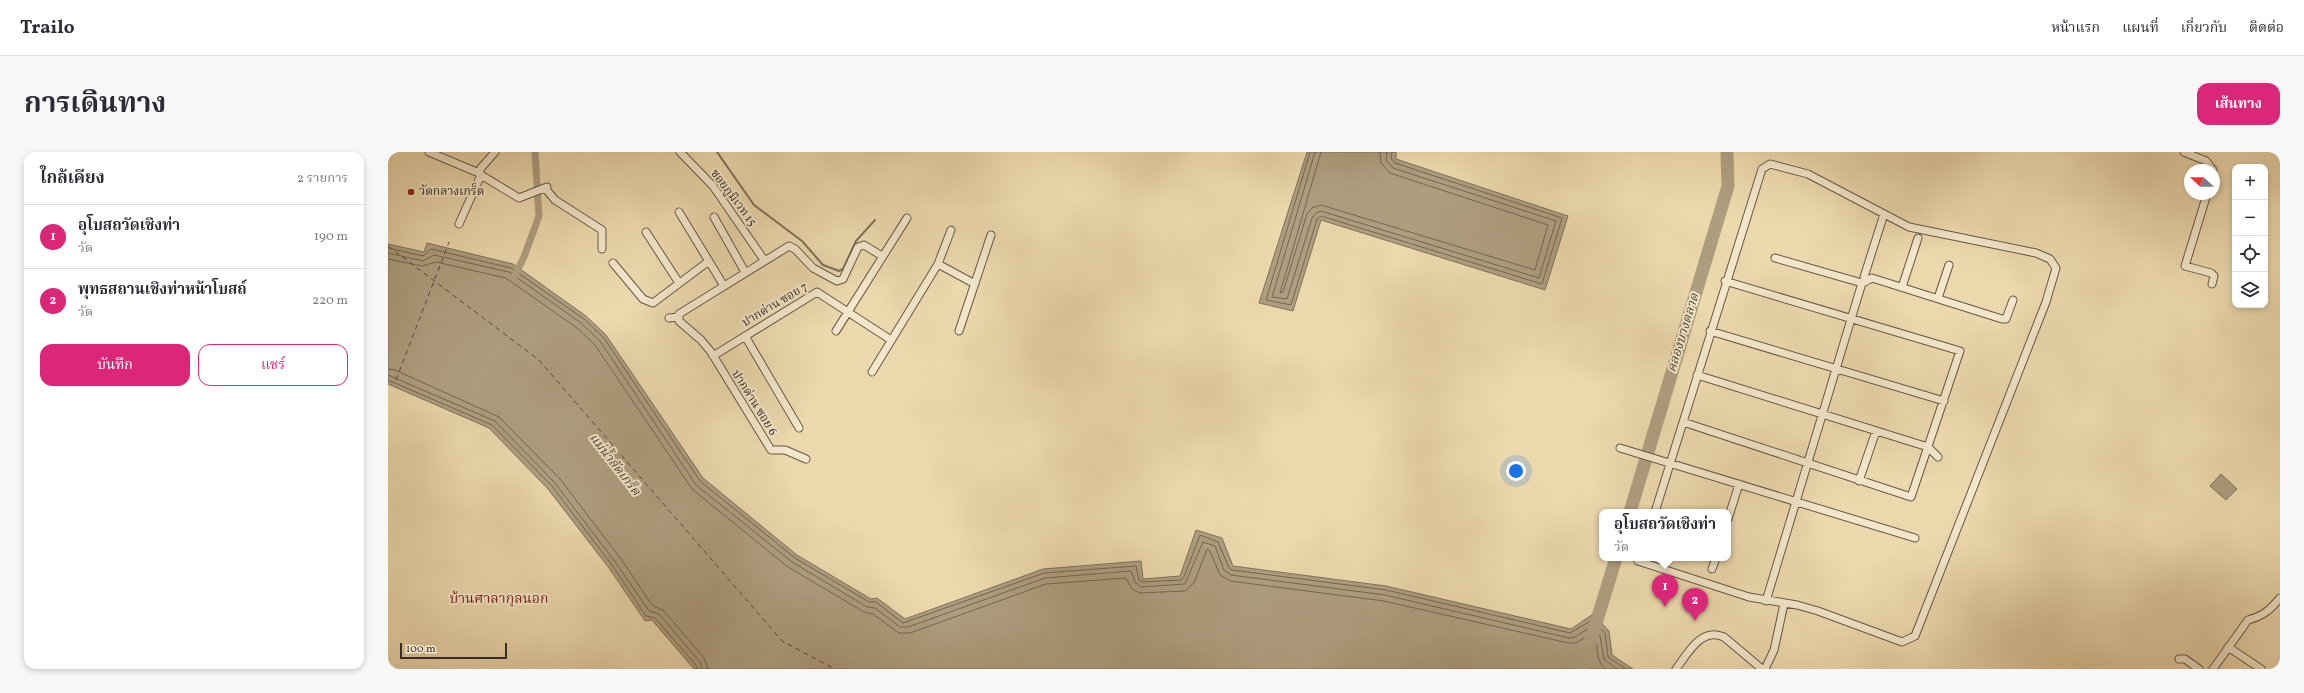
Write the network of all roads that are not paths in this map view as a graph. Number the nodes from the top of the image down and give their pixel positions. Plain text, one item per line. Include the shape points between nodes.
1 (429, 152) edge
2 (486, 152) edge
3 (496, 152) edge
4 (680, 152) edge
5 (2184, 152) edge
6 (487, 160) junction
7 (2208, 164) edge
8 (480, 174) junction
9 (2206, 200) edge
10 (680, 212) dead end
11 (1884, 214) junction
12 (714, 217) dead end
13 (907, 218) dead end
14 (459, 224) dead end
15 (952, 230) dead end
16 (646, 232) dead end
17 (991, 235) dead end
18 (1918, 238) dead end
19 (602, 249) dead end
20 (882, 256) junction
21 (1775, 258) dead end
22 (764, 260) junction
23 (709, 261) junction
24 (613, 263) dead end
25 (938, 264) junction
26 (1949, 265) dead end
27 (745, 272) junction
28 (1725, 281) junction
29 (679, 283) junction
30 (1864, 283) junction
31 (975, 284) junction
32 (2212, 284) dead end
33 (724, 286) junction
34 (1902, 287) junction
35 (1938, 298) junction
36 (2013, 300) dead end
37 (848, 312) junction
38 (678, 317) junction
39 (669, 318) dead end
40 (1852, 318) junction
41 (959, 330) dead end
42 (836, 331) dead end
43 (1710, 331) junction
44 (746, 336) junction
45 (891, 340) junction
46 (713, 356) junction
47 (1837, 368) junction
48 (872, 372) dead end
49 (1697, 375) junction
50 (1944, 400) junction
51 (1823, 414) junction
52 (1683, 422) junction
53 (799, 428) dead end
54 (1876, 431) junction
55 (1928, 447) junction
56 (1620, 448) dead end
57 (1938, 458) dead end
58 (806, 459) dead end
59 (1808, 463) junction
60 (1671, 464) junction
61 (1859, 481) junction
62 (1739, 484) junction
63 (1796, 502) junction
64 (1656, 509) edge
65 (1731, 509) edge
66 (1915, 538) dead end
67 (1638, 561) edge
68 (1715, 561) edge
69 (1712, 569) dead end
70 (2280, 598) edge
71 (1766, 601) junction
72 (1784, 604) junction
73 (2228, 647) junction
74 (2179, 659) dead end
75 (1676, 669) edge
76 (1763, 669) edge
77 (2199, 669) edge
78 (2213, 669) edge
79 (2261, 669) edge

1 - 8 street
2 - 6 street
3 - 6 street
4 - 22 street, ซอยภูมิเวท 15 via 713,186
5 - 7 street
6 - 8 street
8 - 14 street
8 - 19 street via 519,198 546,188 554,200 602,230
9 - 32 street via 2185,266 2211,273 2214,276
10 - 23 street
11 - 28 street via 1808,174 1770,164 1762,169
11 - 30 street
11 - 72 street via 1909,227 2036,253 2050,259 2056,268 2046,302 1915,636 1902,642 1818,611
12 - 27 street
13 - 20 street
15 - 25 street
16 - 29 street
17 - 31 street
18 - 34 street
20 - 22 street via 864,245 858,247 843,279 837,281 813,268 789,246
20 - 37 street
21 - 30 street
22 - 27 street
23 - 29 street
23 - 33 street
24 - 29 street via 643,299 654,303
25 - 31 street
25 - 45 street
26 - 35 street
27 - 33 street
28 - 40 street
28 - 43 street
30 - 34 street via 1872,278
30 - 40 street
31 - 41 street
33 - 38 street
34 - 35 street
35 - 36 street via 2004,319
37 - 42 street
37 - 44 street, ปากด่าน ซอย 7 via 817,292
37 - 45 street
38 - 39 street
38 - 46 street via 679,322 701,340
40 - 47 street
40 - 50 street via 1959,350
43 - 47 street
43 - 49 street
44 - 46 street, ปากด่าน ซอย 7
44 - 53 street
45 - 48 street
46 - 58 street, ปากด่าน ซอย 6 via 770,450 785,450
47 - 50 street
47 - 51 street
49 - 51 street
49 - 52 street
50 - 55 street
51 - 54 street
51 - 59 street
52 - 59 street
52 - 60 street
54 - 55 street
54 - 61 street
55 - 57 street
55 - 61 street via 1911,497
56 - 60 street
59 - 61 street
59 - 63 street
60 - 62 street
60 - 64 street
62 - 63 street
62 - 65 street
63 - 66 street
63 - 71 street
67 - 71 street
68 - 69 street
70 - 73 street via 2267,613 2248,620
71 - 72 street
72 - 76 street via 1774,650
73 - 78 street
73 - 79 street
74 - 77 street via 2186,659
75 - 76 street via 1699,639 1717,634

